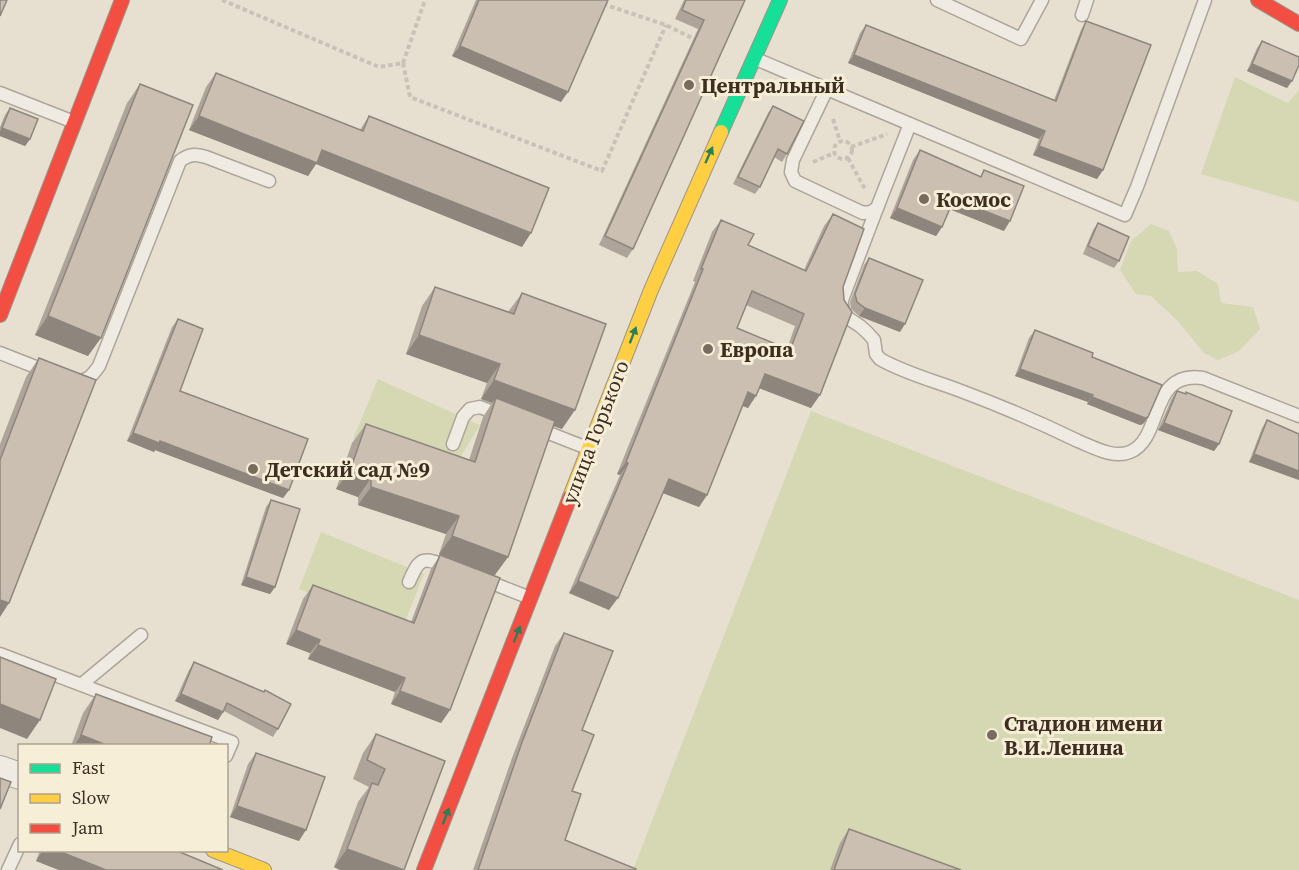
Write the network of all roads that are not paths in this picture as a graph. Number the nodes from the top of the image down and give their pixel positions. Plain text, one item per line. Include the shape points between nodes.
1 (122, 0) edge
2 (780, 0) edge
3 (937, 0) edge
4 (1042, 0) edge
5 (1087, 0) edge
6 (1205, 0) edge
7 (1258, 0) edge
8 (1082, 15) dead end
9 (1299, 24) edge
10 (753, 58) junction
11 (827, 89) junction
12 (0, 93) edge
13 (75, 122) junction
14 (910, 124) junction
15 (269, 181) dead end
16 (877, 208) junction
17 (0, 315) edge
18 (0, 353) edge
19 (1299, 416) edge
20 (453, 444) dead end
21 (588, 448) junction
22 (409, 582) dead end
23 (531, 598) junction
24 (141, 635) dead end
25 (0, 654) edge
26 (82, 684) junction
27 (228, 751) edge
28 (0, 768) edge
29 (18, 775) edge
30 (18, 848) edge
31 (218, 852) edge
32 (8, 870) edge
33 (264, 870) edge
34 (424, 870) edge

1 - 13 street
2 - 10 street, улица Горького
3 - 4 lane via 1021,39
5 - 8 lane
6 - 14 lane via 1125,214
7 - 9 street
10 - 11 lane
21 -> 10 street, улица Горького via 674,234
11 - 14 lane
11 - 16 lane via 792,160 791,175 797,183 860,212 869,213
12 - 13 lane
13 - 17 street
14 - 16 lane
15 - 18 lane via 196,154 180,161 99,366 85,381 61,377
16 - 19 lane via 842,308 846,318 874,339 876,354 887,363 1014,411 1090,446 1121,454 1131,452 1141,443 1167,390 1191,376
20 - 21 lane via 466,412 480,407
21 - 23 street, улица Горького
22 - 23 lane via 419,563 428,559
34 -> 23 street, улица Горького
24 - 26 lane
25 - 26 lane
26 - 27 lane via 232,742
28 - 29 street
30 - 32 lane
31 - 33 street

